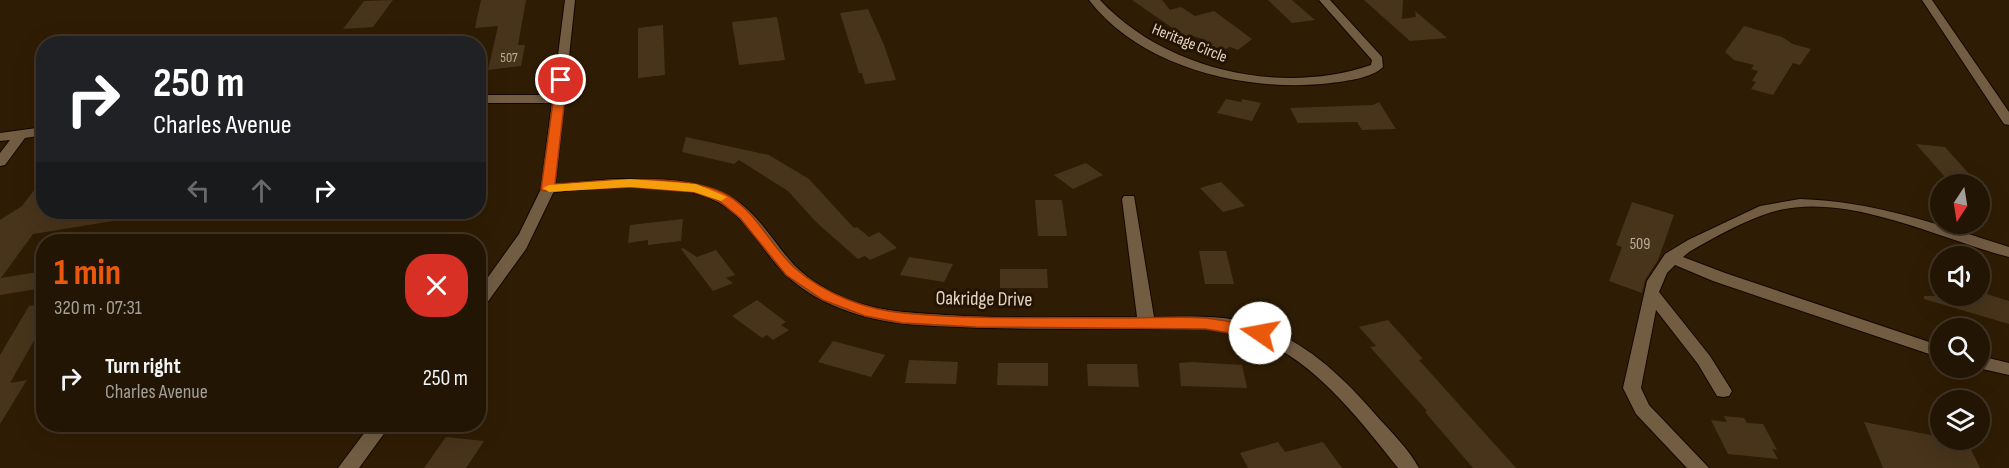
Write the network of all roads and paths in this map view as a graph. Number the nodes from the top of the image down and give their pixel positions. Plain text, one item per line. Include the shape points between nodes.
1 (570, 0) edge
2 (1094, 0) edge
3 (1324, 0) edge
4 (1927, 0) edge
5 (486, 99) edge
6 (559, 99) junction
7 (2009, 121) edge
8 (36, 132) edge
9 (21, 134) junction
10 (0, 137) edge
11 (0, 162) edge
12 (548, 189) junction
13 (1128, 199) dead end
14 (2009, 252) edge
15 (1670, 257) junction
16 (486, 293) edge
17 (1651, 293) junction
18 (1146, 322) junction
19 (1930, 348) edge
20 (1990, 364) edge
21 (2009, 369) edge
22 (1723, 391) dead end
23 (376, 432) edge
24 (348, 468) edge
25 (1409, 468) edge
26 (1699, 468) edge

1 - 6 street
2 - 3 street, Heritage Circle via 1118,25 1143,41 1226,75 1296,82 1338,80 1377,67 1378,60
4 - 7 street
5 - 6 street
6 - 12 street
8 - 9 street
9 - 10 street
9 - 11 street
12 - 16 street via 538,216 512,261
12 - 18 street, Oakridge Drive via 630,183 696,188 723,198 745,215 791,272 828,297 865,311 902,318 976,322
13 - 18 street
14 - 15 street via 1879,212 1803,203 1772,207
15 - 17 street
15 - 19 street
17 - 22 street via 1704,360
17 - 26 street via 1632,387 1642,409
18 - 25 street, Oakridge Drive via 1232,326 1260,333 1305,355 1339,383
20 - 21 street
23 - 24 street

